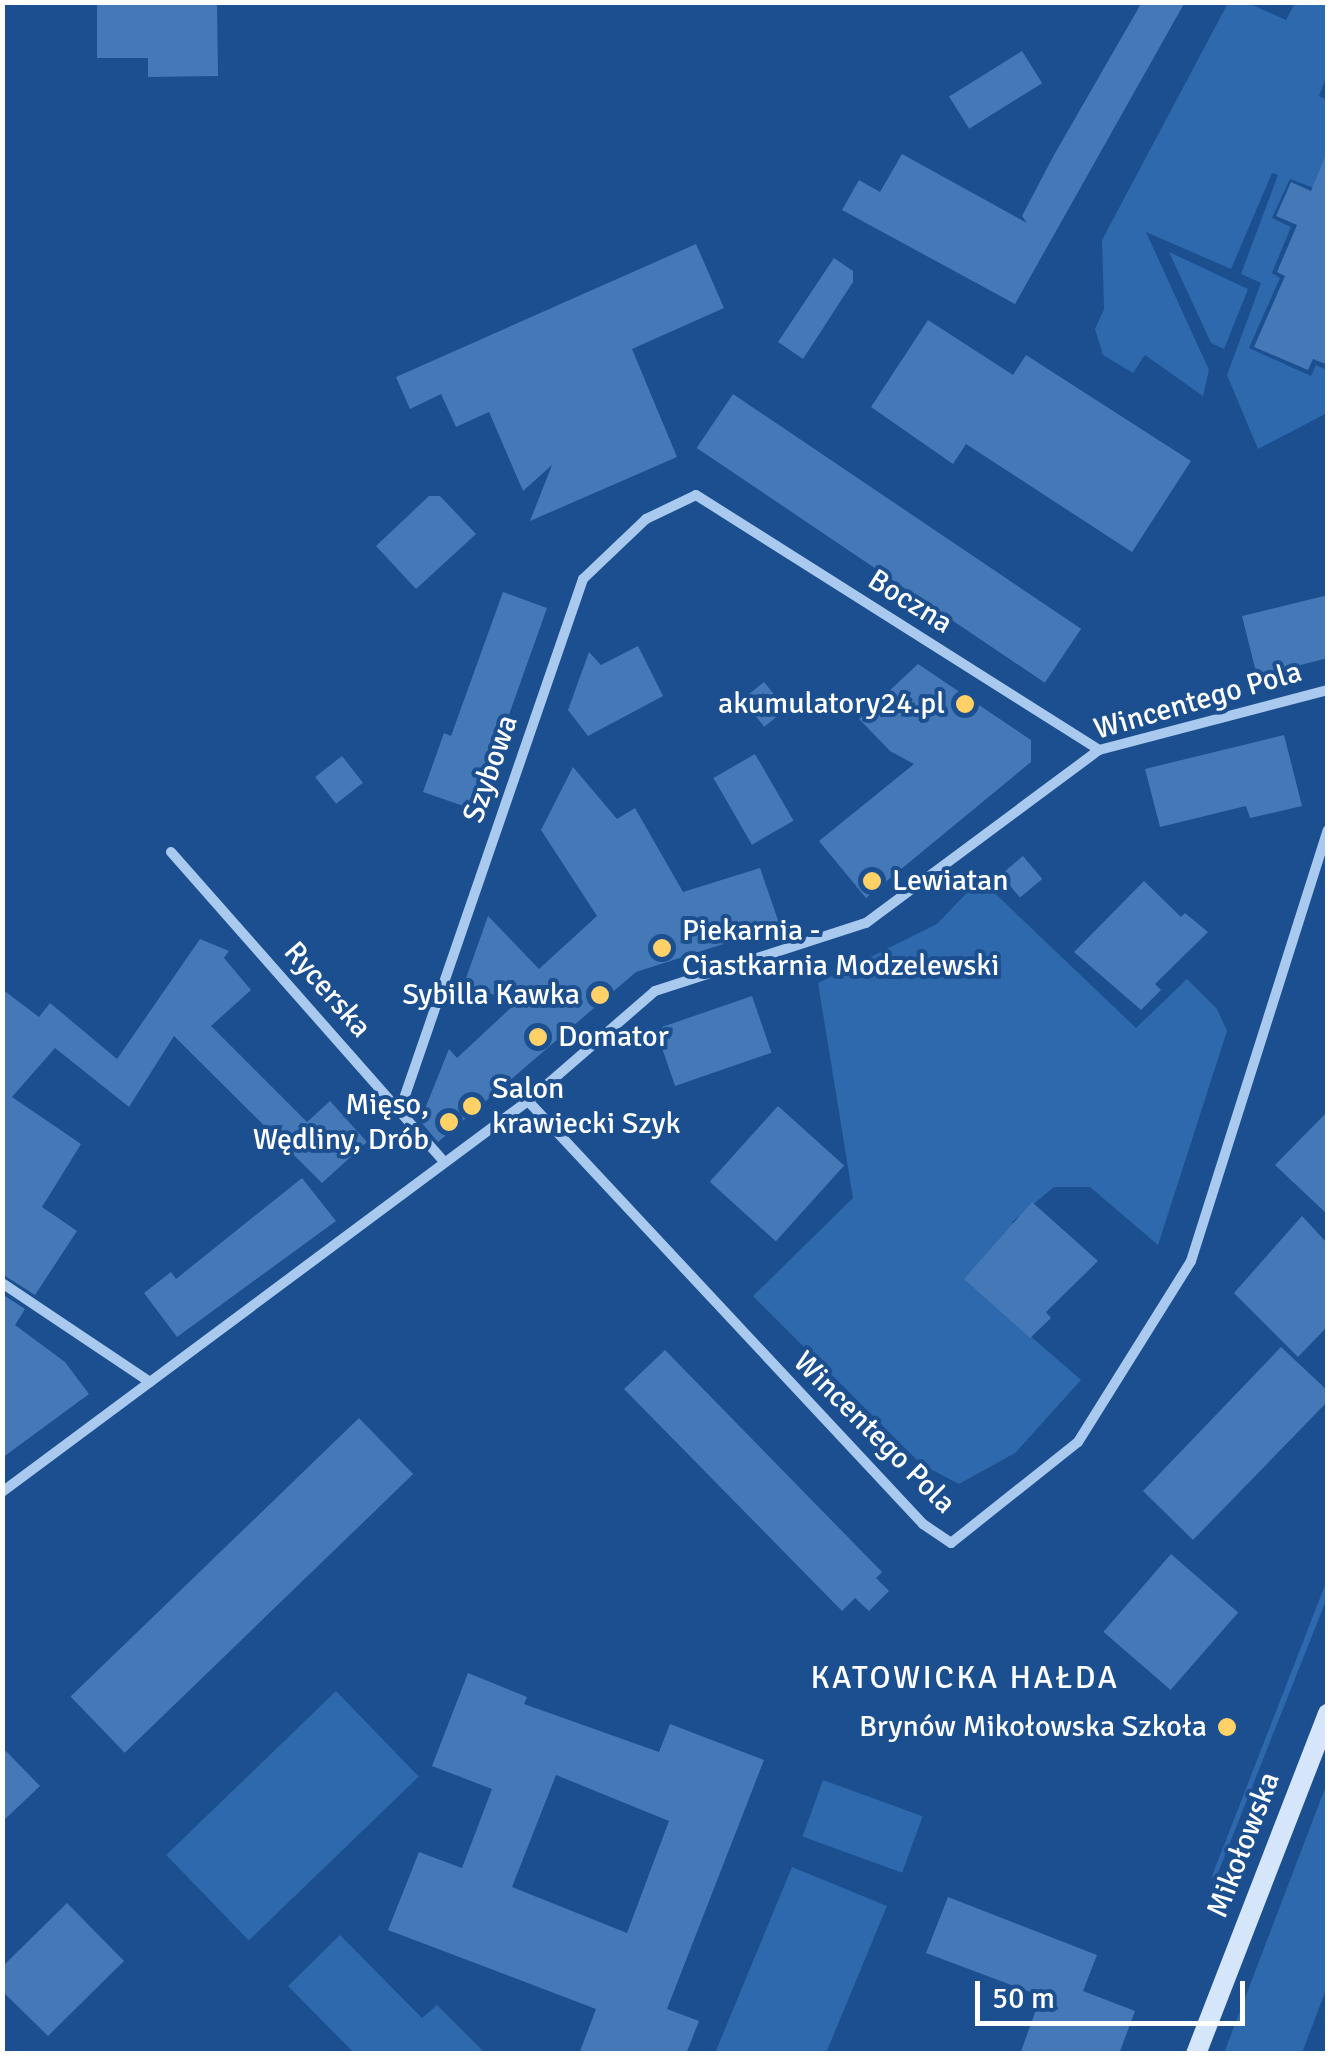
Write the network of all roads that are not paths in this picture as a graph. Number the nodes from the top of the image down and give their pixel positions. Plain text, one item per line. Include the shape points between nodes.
1 (696, 495) joint
2 (1328, 690) edge
3 (1099, 750) junction
4 (1328, 830) edge
5 (172, 852) dead end
6 (528, 1101) junction
7 (400, 1110) junction
8 (444, 1162) junction
9 (2, 1283) edge
10 (150, 1382) junction
11 (2, 1492) edge
12 (1328, 1714) edge
13 (1196, 2054) edge

1 - 3 street, Boczna
1 - 7 street, Szybowa via 646,519 583,579
2 - 3 street, Wincentego Pola
3 - 6 street, Wincentego Pola via 866,924 654,991
4 - 6 street, Wincentego Pola via 1182,1277 1078,1442 952,1543 896,1496
5 - 7 street, Rycerska
6 - 8 street, Wincentego Pola
7 - 8 street, Rycerska
8 - 10 street, Wincentego Pola
9 - 10 street
10 - 11 street, Wincentego Pola
12 - 13 main road, Mikołowska

